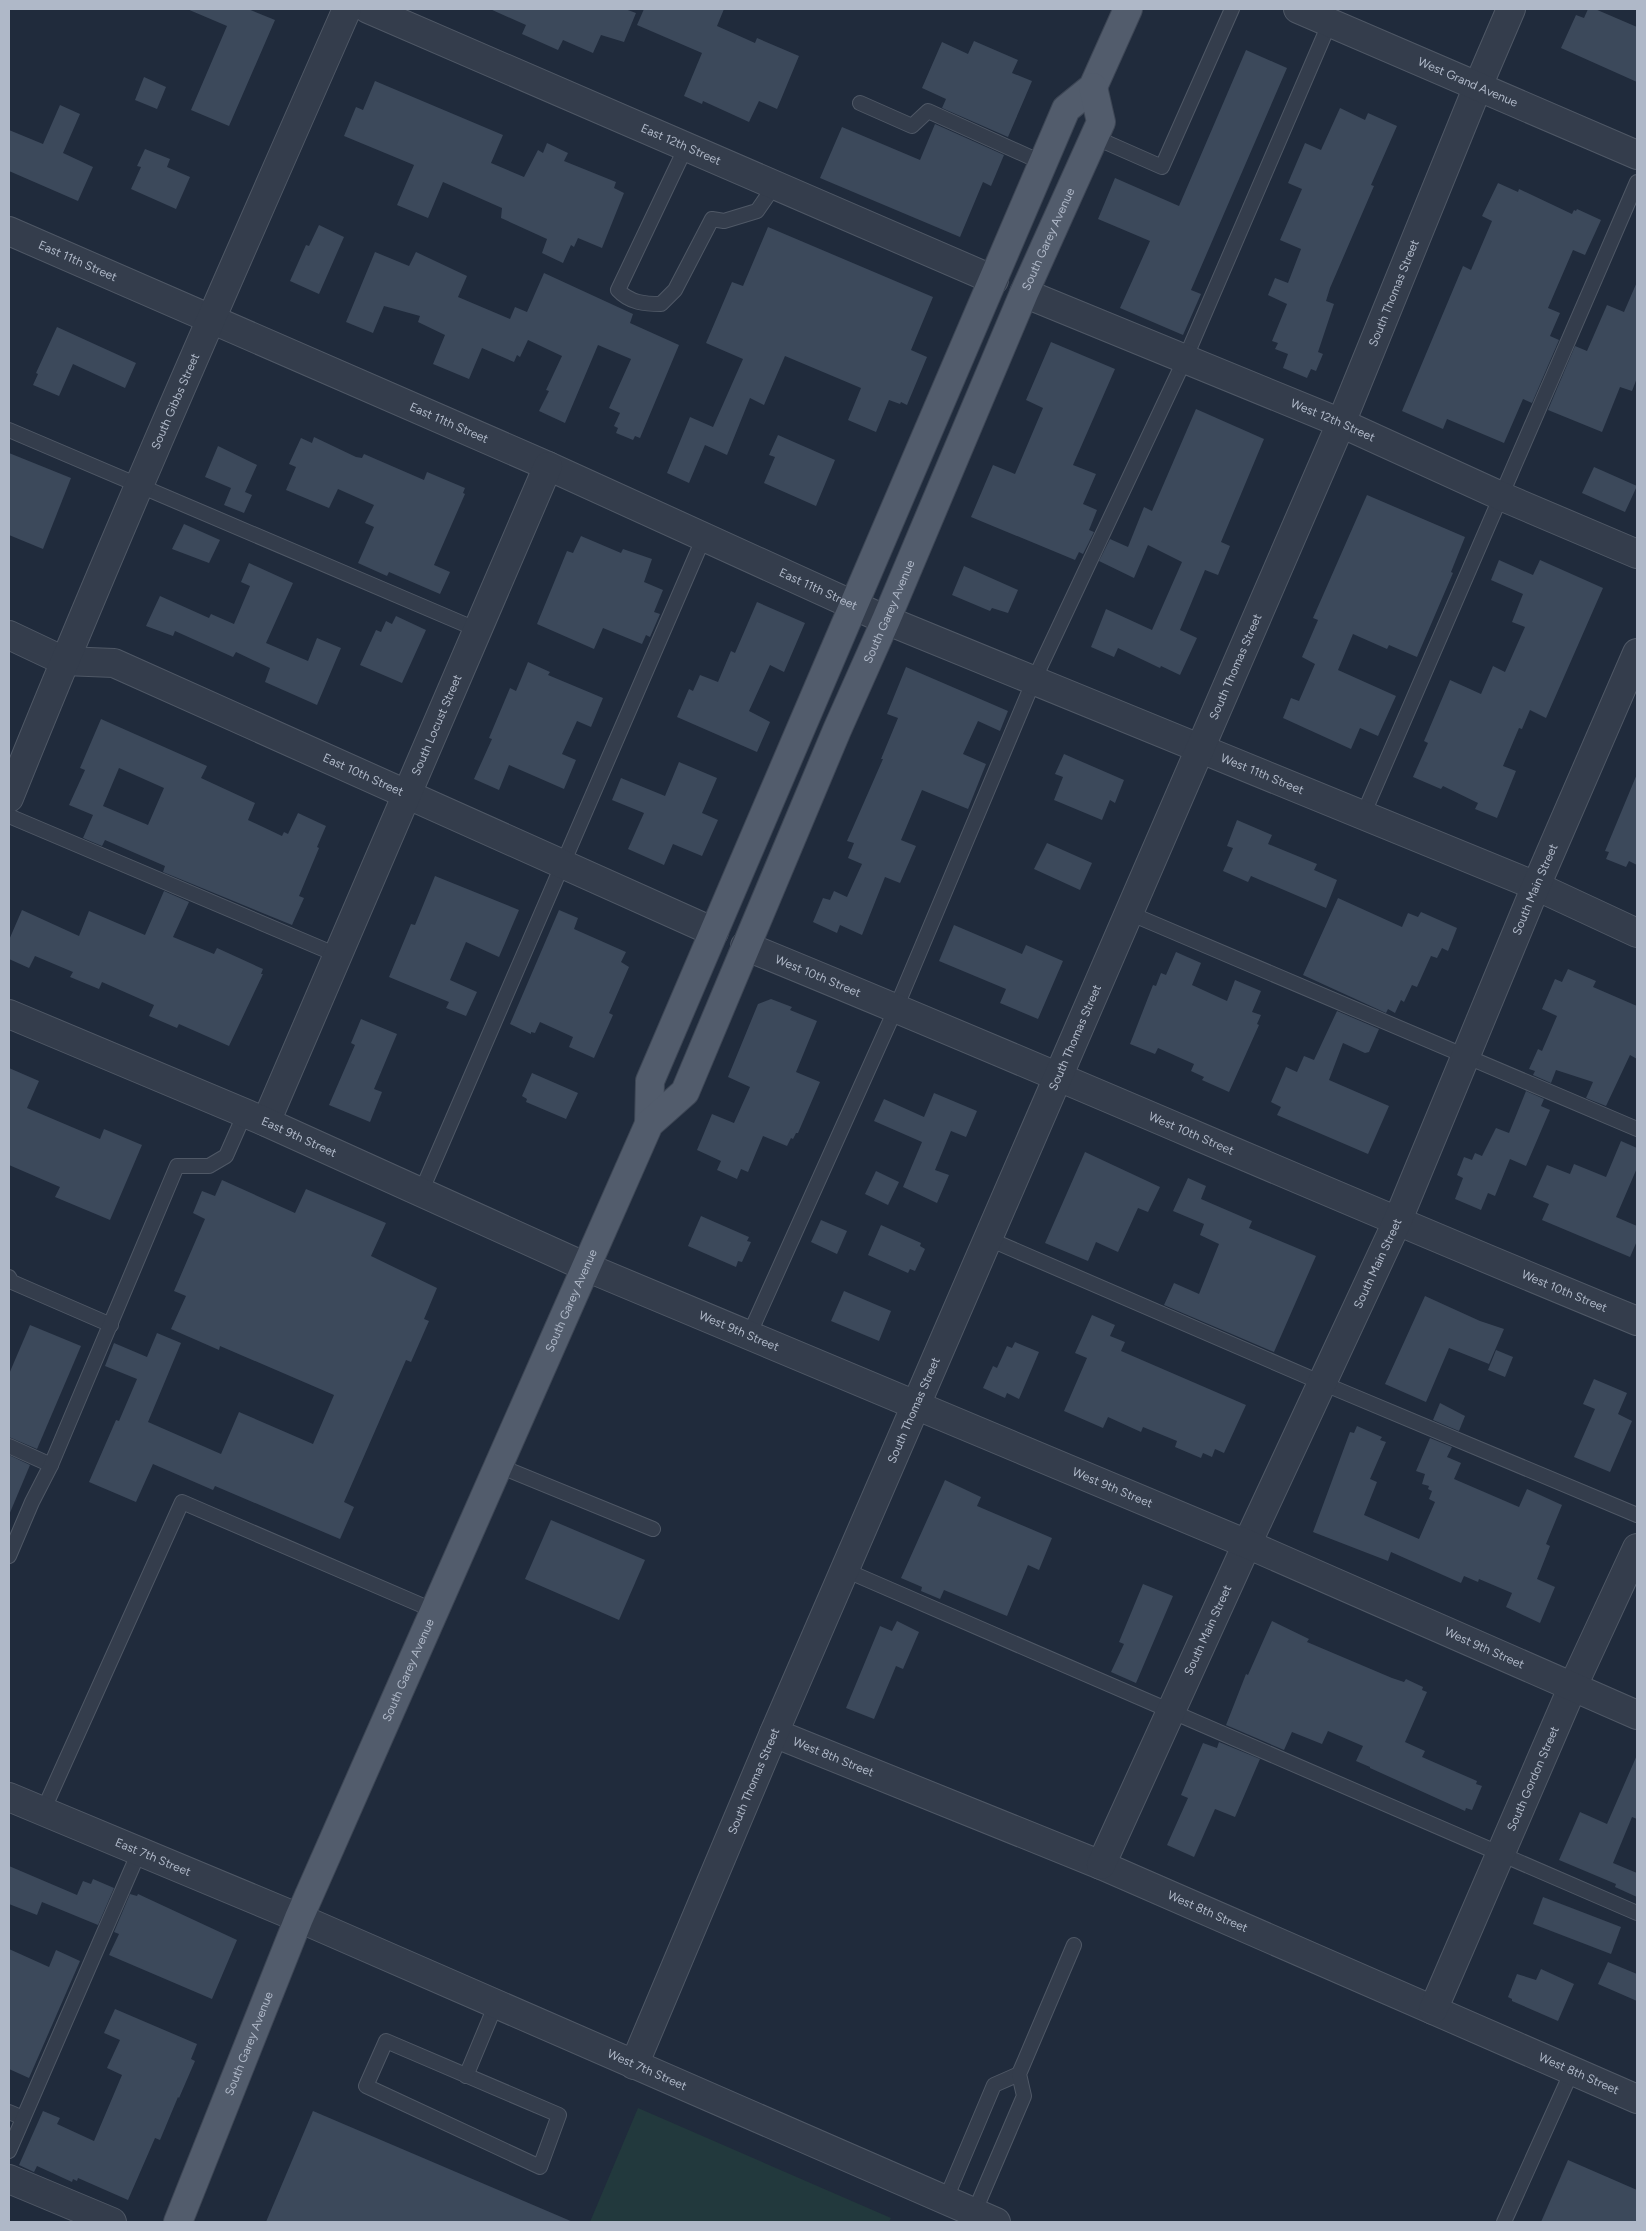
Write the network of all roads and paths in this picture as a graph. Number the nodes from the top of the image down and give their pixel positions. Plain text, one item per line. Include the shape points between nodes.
1 (347, 9) edge
2 (368, 9) edge
3 (1128, 9) edge
4 (1232, 9) edge
5 (1298, 9) edge
6 (1512, 9) edge
7 (1330, 22) junction
8 (1478, 86) junction
9 (1093, 87) junction
10 (860, 104) dead end
11 (1094, 137) junction
12 (686, 147) junction
13 (1637, 154) edge
14 (1043, 163) junction
15 (1637, 182) edge
16 (775, 185) junction
17 (9, 231) edge
18 (994, 280) junction
19 (1024, 293) junction
20 (211, 318) junction
21 (1185, 359) junction
22 (1341, 423) junction
23 (9, 430) edge
24 (548, 466) junction
25 (139, 486) junction
26 (1502, 497) junction
27 (704, 537) junction
28 (1637, 554) edge
29 (854, 606) junction
30 (886, 620) junction
31 (478, 630) junction
32 (9, 635) edge
33 (1637, 653) edge
34 (64, 661) junction
35 (1034, 680) junction
36 (1200, 748) junction
37 (408, 794) junction
38 (9, 798) edge
39 (1363, 815) junction
40 (9, 816) edge
41 (563, 864) junction
42 (1536, 886) junction
43 (1129, 913) junction
44 (714, 932) junction
45 (1637, 933) edge
46 (745, 946) junction
47 (337, 955) junction
48 (896, 1008) junction
49 (9, 1014) edge
50 (1466, 1057) junction
51 (1059, 1076) junction
52 (256, 1117) junction
53 (650, 1124) junction
54 (1637, 1129) edge
55 (421, 1192) junction
56 (1397, 1222) junction
57 (989, 1239) junction
58 (586, 1267) junction
59 (10, 1282) edge
60 (1637, 1321) edge
61 (111, 1325) junction
62 (749, 1335) junction
63 (1322, 1383) junction
64 (916, 1406) junction
65 (9, 1446) edge
66 (51, 1465) junction
67 (499, 1466) junction
68 (1637, 1515) edge
69 (653, 1529) dead end
70 (1247, 1544) junction
71 (1637, 1548) edge
72 (9, 1556) edge
73 (845, 1570) junction
74 (435, 1611) junction
75 (1573, 1686) junction
76 (1170, 1712) junction
77 (1637, 1715) edge
78 (774, 1733) junction
79 (9, 1797) edge
80 (43, 1812) junction
81 (140, 1852) junction
82 (1500, 1854) junction
83 (1101, 1865) junction
84 (1637, 1913) edge
85 (299, 1918) junction
86 (1074, 1945) dead end
87 (496, 2004) junction
88 (1433, 2010) junction
89 (634, 2065) junction
90 (1572, 2071) junction
91 (1019, 2074) junction
92 (466, 2076) junction
93 (1637, 2099) edge
94 (9, 2112) edge
95 (23, 2118) junction
96 (9, 2151) edge
97 (9, 2179) edge
98 (945, 2201) junction
99 (985, 2218) edge
100 (112, 2222) edge
101 (178, 2222) edge
102 (1504, 2222) edge

1 - 20 street, South Gibbs Street
2 - 12 street, East 12th Street
3 - 9 main road, South Garey Avenue
4 - 11 lane via 1162,167
5 - 7 street, West Grand Avenue
6 - 8 street, South Thomas Street
7 - 8 street, West Grand Avenue
7 - 21 lane
8 - 13 street, West Grand Avenue
8 - 22 street, South Thomas Street
9 - 11 main road, South Garey Avenue via 1101,122
9 - 14 main road, South Garey Avenue via 1066,109
10 - 14 lane via 912,126 928,111
11 - 19 main road, South Garey Avenue
12 - 16 street, East 12th Street
12 - 16 lane via 618,290 624,297 643,304 661,304 675,290 712,218 724,221 757,211
14 - 18 main road, South Garey Avenue
15 - 26 lane
16 - 18 street, East 12th Street
17 - 20 street, East 11th Street
18 - 29 main road, South Garey Avenue
19 - 21 street, West 12th Street
19 - 30 main road, South Garey Avenue
20 - 24 street, East 11th Street
20 - 25 street, South Gibbs Street
21 - 22 street, West 12th Street
21 - 35 lane
22 - 26 street, West 12th Street
22 - 36 street, South Thomas Street
23 - 25 lane
24 - 27 street, East 11th Street
24 - 31 street, South Locust Street
25 - 31 lane
25 - 34 street, South Gibbs Street
26 - 28 street, West 12th Street
26 - 39 lane
27 - 29 street, East 11th Street
27 - 41 lane
29 - 30 street, East 11th Street
29 - 44 main road, South Garey Avenue
30 - 35 street, West 11th Street
30 - 46 main road, South Garey Avenue
31 - 37 street, South Locust Street
32 - 34 street, East 10th Street
33 - 42 street, South Main Street
34 - 37 street, East 10th Street via 114,662
34 - 38 street, South Gibbs Street
35 - 36 street, West 11th Street
35 - 48 lane
36 - 39 street, West 11th Street
36 - 43 street, South Thomas Street
37 - 41 street, East 10th Street
37 - 47 street, South Locust Street
39 - 42 street, West 11th Street
40 - 47 lane
41 - 44 street, East 10th Street
41 - 55 lane
42 - 45 street, West 11th Street
42 - 50 street, South Main Street
43 - 50 lane
43 - 51 street, South Thomas Street
44 - 53 main road, South Garey Avenue via 650,1081
46 - 48 street, West 10th Street
46 - 53 main road, South Garey Avenue via 685,1092
47 - 52 street, South Locust Street
48 - 51 street, West 10th Street
48 - 62 lane
49 - 52 street, East 9th Street
50 - 54 lane
50 - 56 street, South Main Street
51 - 56 street, West 10th Street
51 - 57 street, South Thomas Street
52 - 55 street, East 9th Street
52 - 61 lane via 226,1156 209,1166 177,1166
53 - 58 main road, South Garey Avenue
55 - 58 street, East 9th Street
56 - 60 street, West 10th Street
56 - 63 street, South Main Street
57 - 63 lane
57 - 64 street, South Thomas Street
58 - 62 street, West 9th Street
58 - 67 main road, South Garey Avenue
59 - 61 lane
61 - 66 lane
62 - 64 street, West 9th Street
63 - 68 lane
63 - 70 street, South Main Street
64 - 70 street, West 9th Street
64 - 73 street, South Thomas Street
65 - 66 lane
66 - 72 lane
67 - 69 lane
67 - 74 main road, South Garey Avenue
70 - 75 street, West 9th Street
70 - 76 street, South Main Street
71 - 75 street, South Gordon Street
73 - 76 lane
73 - 78 street, South Thomas Street
74 - 80 lane via 182,1502
74 - 85 main road, South Garey Avenue
75 - 77 street, West 9th Street
75 - 82 street, South Gordon Street
76 - 82 lane
76 - 83 street, South Main Street
78 - 83 street, West 8th Street
78 - 89 street, South Thomas Street
79 - 80 street, East 7th Street
80 - 81 street, East 7th Street
81 - 85 street, East 7th Street
81 - 95 lane
82 - 84 lane
82 - 88 street, South Gordon Street
83 - 88 street, West 8th Street
85 - 87 street, West 7th Street
85 - 101 main road, South Garey Avenue
86 - 91 lane
87 - 89 street, West 7th Street
87 - 92 lane
88 - 90 street, West 8th Street
89 - 98 street, West 7th Street
90 - 93 street, West 8th Street
90 - 102 lane
91 - 98 lane via 994,2085
91 - 99 lane via 1024,2096
92 - 92 lane via 386,2041 366,2086 540,2166 559,2115
94 - 95 lane
95 - 96 lane
97 - 100 street
98 - 99 street, West 7th Street

